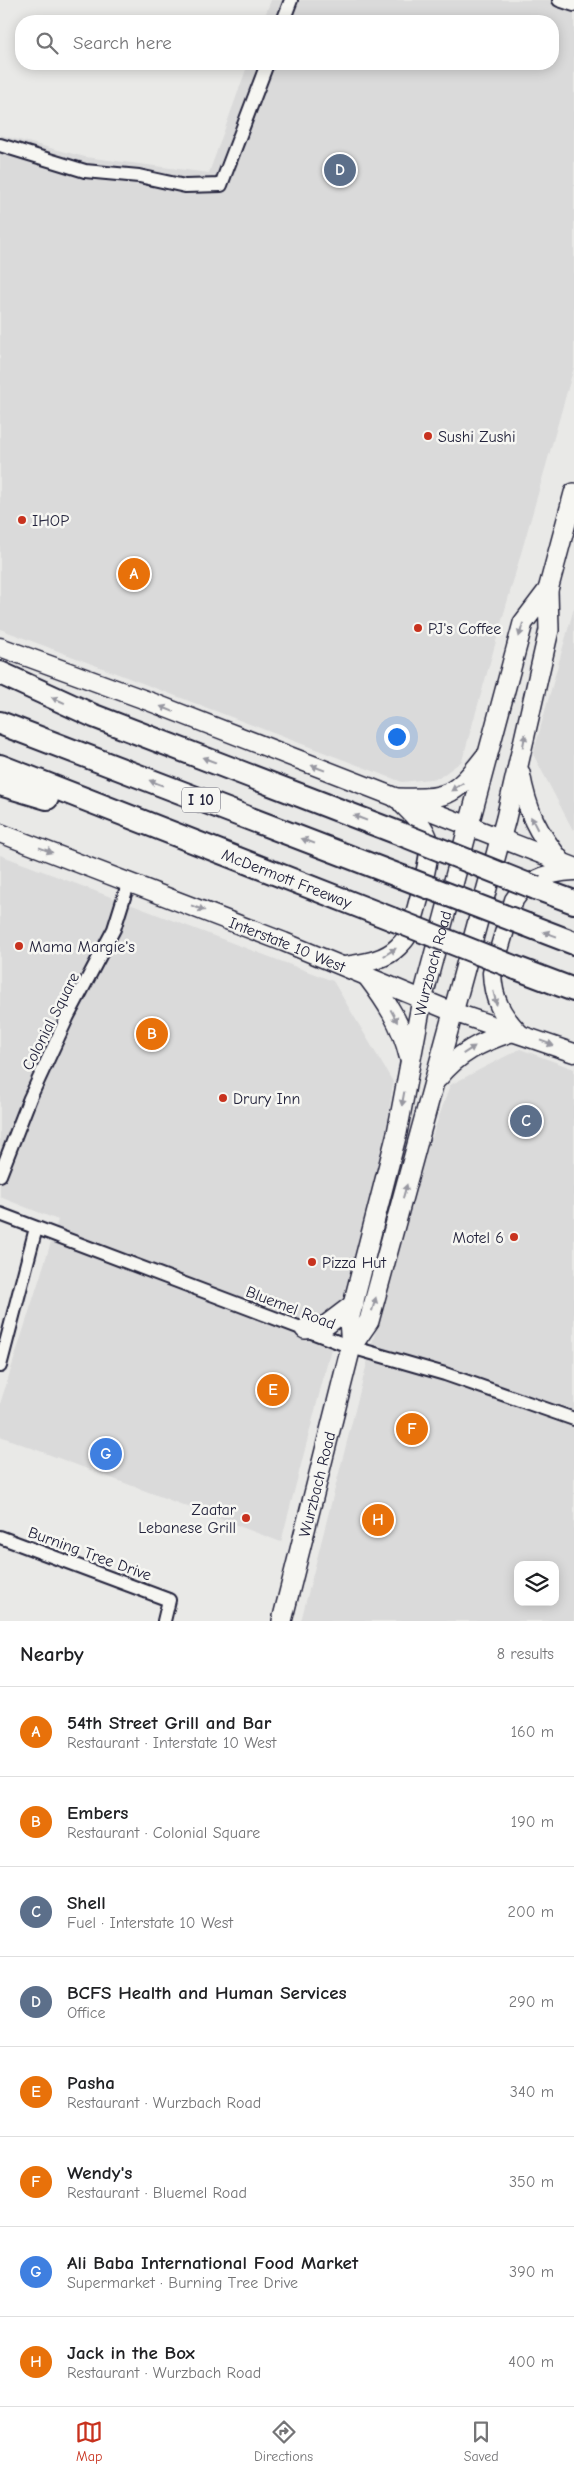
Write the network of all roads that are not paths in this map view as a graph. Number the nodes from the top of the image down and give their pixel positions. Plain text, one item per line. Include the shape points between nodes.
1 (291, 0) edge
2 (559, 0) edge
3 (574, 5) edge
4 (285, 15) edge
5 (265, 70) edge
6 (0, 145) edge
7 (574, 494) edge
8 (548, 590) junction
9 (0, 647) edge
10 (0, 673) edge
11 (0, 722) edge
12 (489, 751) junction
13 (0, 766) edge
14 (519, 766) junction
15 (0, 784) edge
16 (396, 798) junction
17 (468, 827) junction
18 (0, 833) edge
19 (500, 840) junction
20 (210, 848) junction
21 (570, 867) edge
22 (129, 882) junction
23 (574, 902) edge
24 (574, 943) edge
25 (344, 966) junction
26 (367, 976) junction
27 (574, 990) edge
28 (422, 1000) junction
29 (453, 1012) junction
30 (516, 1033) junction
31 (574, 1053) edge
32 (410, 1062) junction
33 (436, 1081) junction
34 (0, 1176) edge
35 (0, 1214) edge
36 (36, 1228) junction
37 (354, 1304) junction
38 (305, 1329) junction
39 (351, 1347) junction
40 (0, 1366) edge
41 (574, 1419) edge
42 (0, 1537) edge
43 (164, 1621) edge
44 (282, 1621) edge

1 - 4 street
2 - 3 street
5 - 6 street via 221,185 185,186 139,176 85,171
7 - 8 main road, Wurzbach Road
8 -> 12 main road, Wurzbach Road via 523,622
14 -> 8 main road, Wurzbach Road via 549,630
16 -> 9 main road
23 -> 10 highway, bridge via 94,716
24 -> 11 highway, I 10, bridge
12 -> 16 main road via 464,783 448,793 438,798
12 - 17 main road, Wurzbach Road
13 - 20 highway, McDermott Freeway / I 10
14 - 19 main road, Wurzbach Road
21 -> 14 main road via 543,838 531,818
15 - 20 highway
16 - 17 main road
25 -> 16 main road via 382,958 407,937 429,858 429,843 420,823
17 - 19 main road
17 - 28 main road, Wurzbach Road
18 -> 22 main road, Interstate 10 West
19 - 21 main road
19 - 29 main road, Wurzbach Road
20 - 27 highway, McDermott Freeway / I 10, bridge
21 -> 30 main road via 537,879 520,891 514,900 492,973 496,1003
22 -> 25 main road, Interstate 10 West
22 - 34 street, Colonial Square via 114,929 38,1080
25 - 26 main road, Interstate 10 West
26 - 28 main road, Interstate 10 West
26 -> 32 main road via 398,1024
28 - 29 main road, Interstate 10 West
28 - 32 main road, Wurzbach Road
29 - 30 main road, Interstate 10 West
29 - 33 main road, Wurzbach Road
30 -> 31 main road, Interstate 10 West
33 -> 30 main road via 447,1067 479,1043
32 -> 37 main road, Wurzbach Road via 398,1133
39 -> 33 main road, Wurzbach Road via 369,1320
35 - 36 street, Bluemel Road
36 - 38 street, Bluemel Road
36 - 40 street
37 - 38 main road via 325,1326
37 - 39 main road, Wurzbach Road via 349,1320
38 - 39 street, Bluemel Road
39 - 41 street, Bluemel Road via 445,1374
39 - 44 main road, Wurzbach Road
42 - 43 street, Burning Tree Drive via 169,1600

